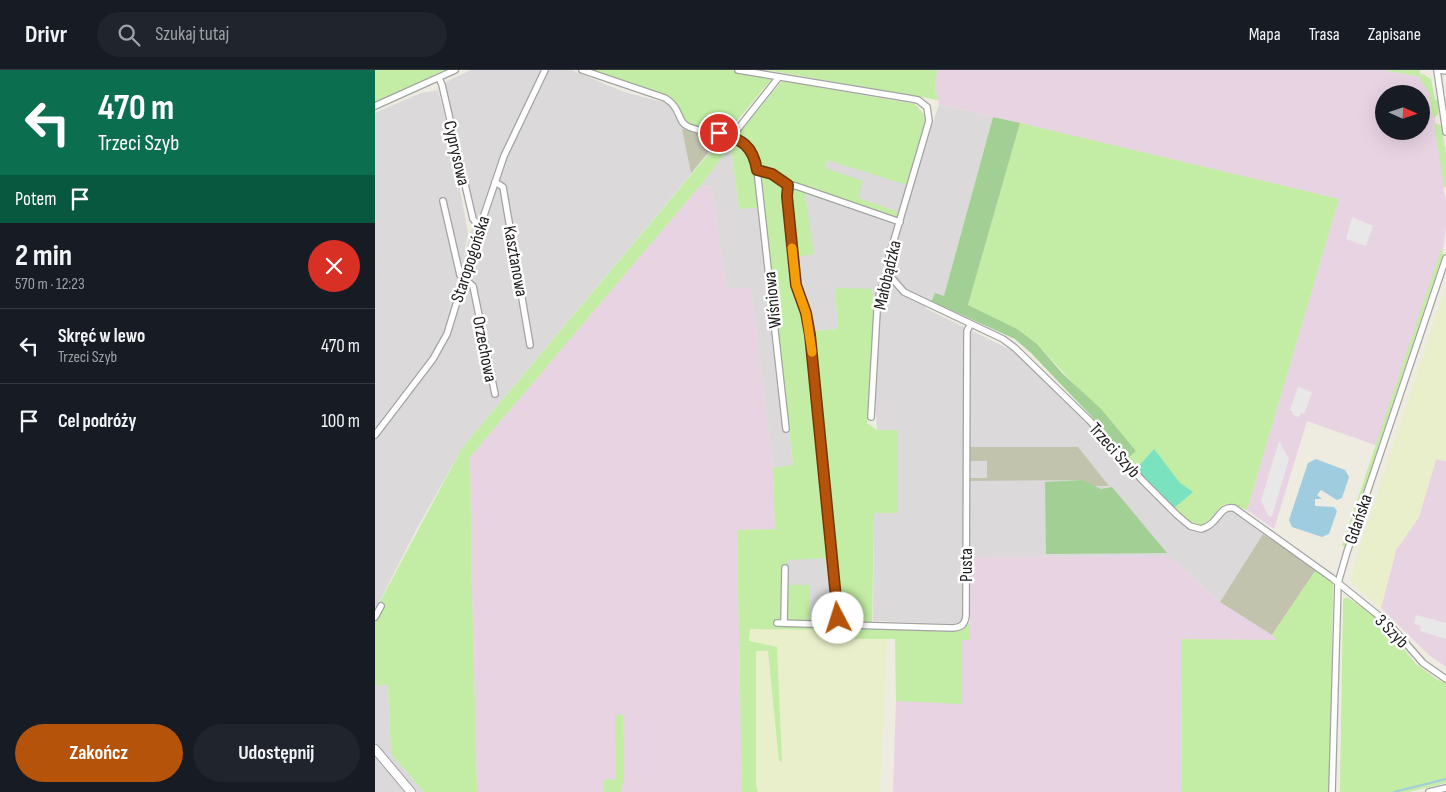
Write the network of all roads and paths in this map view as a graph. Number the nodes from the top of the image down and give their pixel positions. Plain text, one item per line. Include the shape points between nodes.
1 (455, 70) edge
2 (545, 70) edge
3 (583, 70) edge
4 (738, 70) edge
5 (1438, 70) edge
6 (1446, 71) edge
7 (779, 77) junction
8 (439, 78) junction
9 (375, 106) edge
10 (1446, 132) edge
11 (734, 137) junction
12 (757, 170) junction
13 (495, 182) junction
14 (788, 185) junction
15 (443, 201) dead end
16 (900, 222) junction
17 (480, 227) junction
18 (1446, 258) edge
19 (890, 276) junction
20 (464, 279) junction
21 (969, 324) junction
22 (530, 345) dead end
23 (495, 394) dead end
24 (871, 417) dead end
25 (786, 429) dead end
26 (375, 435) edge
27 (785, 568) dead end
28 (1338, 583) junction
29 (381, 606) dead end
30 (375, 617) edge
31 (777, 623) dead end
32 (784, 623) junction
33 (838, 624) junction
34 (1446, 679) edge
35 (375, 749) edge
36 (1446, 788) edge
37 (411, 792) edge
38 (1332, 792) edge
39 (1429, 792) edge

1 - 8 street
2 - 13 street, Staropogońska
3 - 11 street via 665,98 675,106 682,122 689,127
4 - 7 street
5 - 6 street
5 - 10 street
7 - 11 street
7 - 16 street, Małobądzka via 918,100 927,107 929,121
8 - 9 street
8 - 17 street, Cyprysowa via 473,219
11 - 12 street via 751,150
12 - 14 street via 772,174
12 - 25 street, Wiśniowa
13 - 17 street, Staropogońska
13 - 22 street, Kasztanowa via 503,187
14 - 16 street
14 - 33 street via 796,285 806,313 814,370
15 - 20 street, Orzechowa via 460,275
16 - 19 street, Małobądzka via 889,257
17 - 20 street, Staropogońska
18 - 28 street, Gdańska
19 - 21 street, Trzeci Szyb via 904,292
19 - 24 street, Małobądzka via 880,290 877,310
20 - 23 street, Orzechowa via 473,286
20 - 26 street, Staropogońska via 447,334 433,359
21 - 28 street, Trzeci Szyb via 1015,348 1190,526 1201,529 1211,524 1223,510 1234,508
21 - 33 street, Pusta via 964,624 953,628
27 - 32 street
28 - 34 street, 3 Szyb via 1389,624 1423,663
28 - 38 street, Gdańska
29 - 30 street
31 - 32 street, Pusta
32 - 33 street, Pusta
35 - 37 street
36 - 39 street

